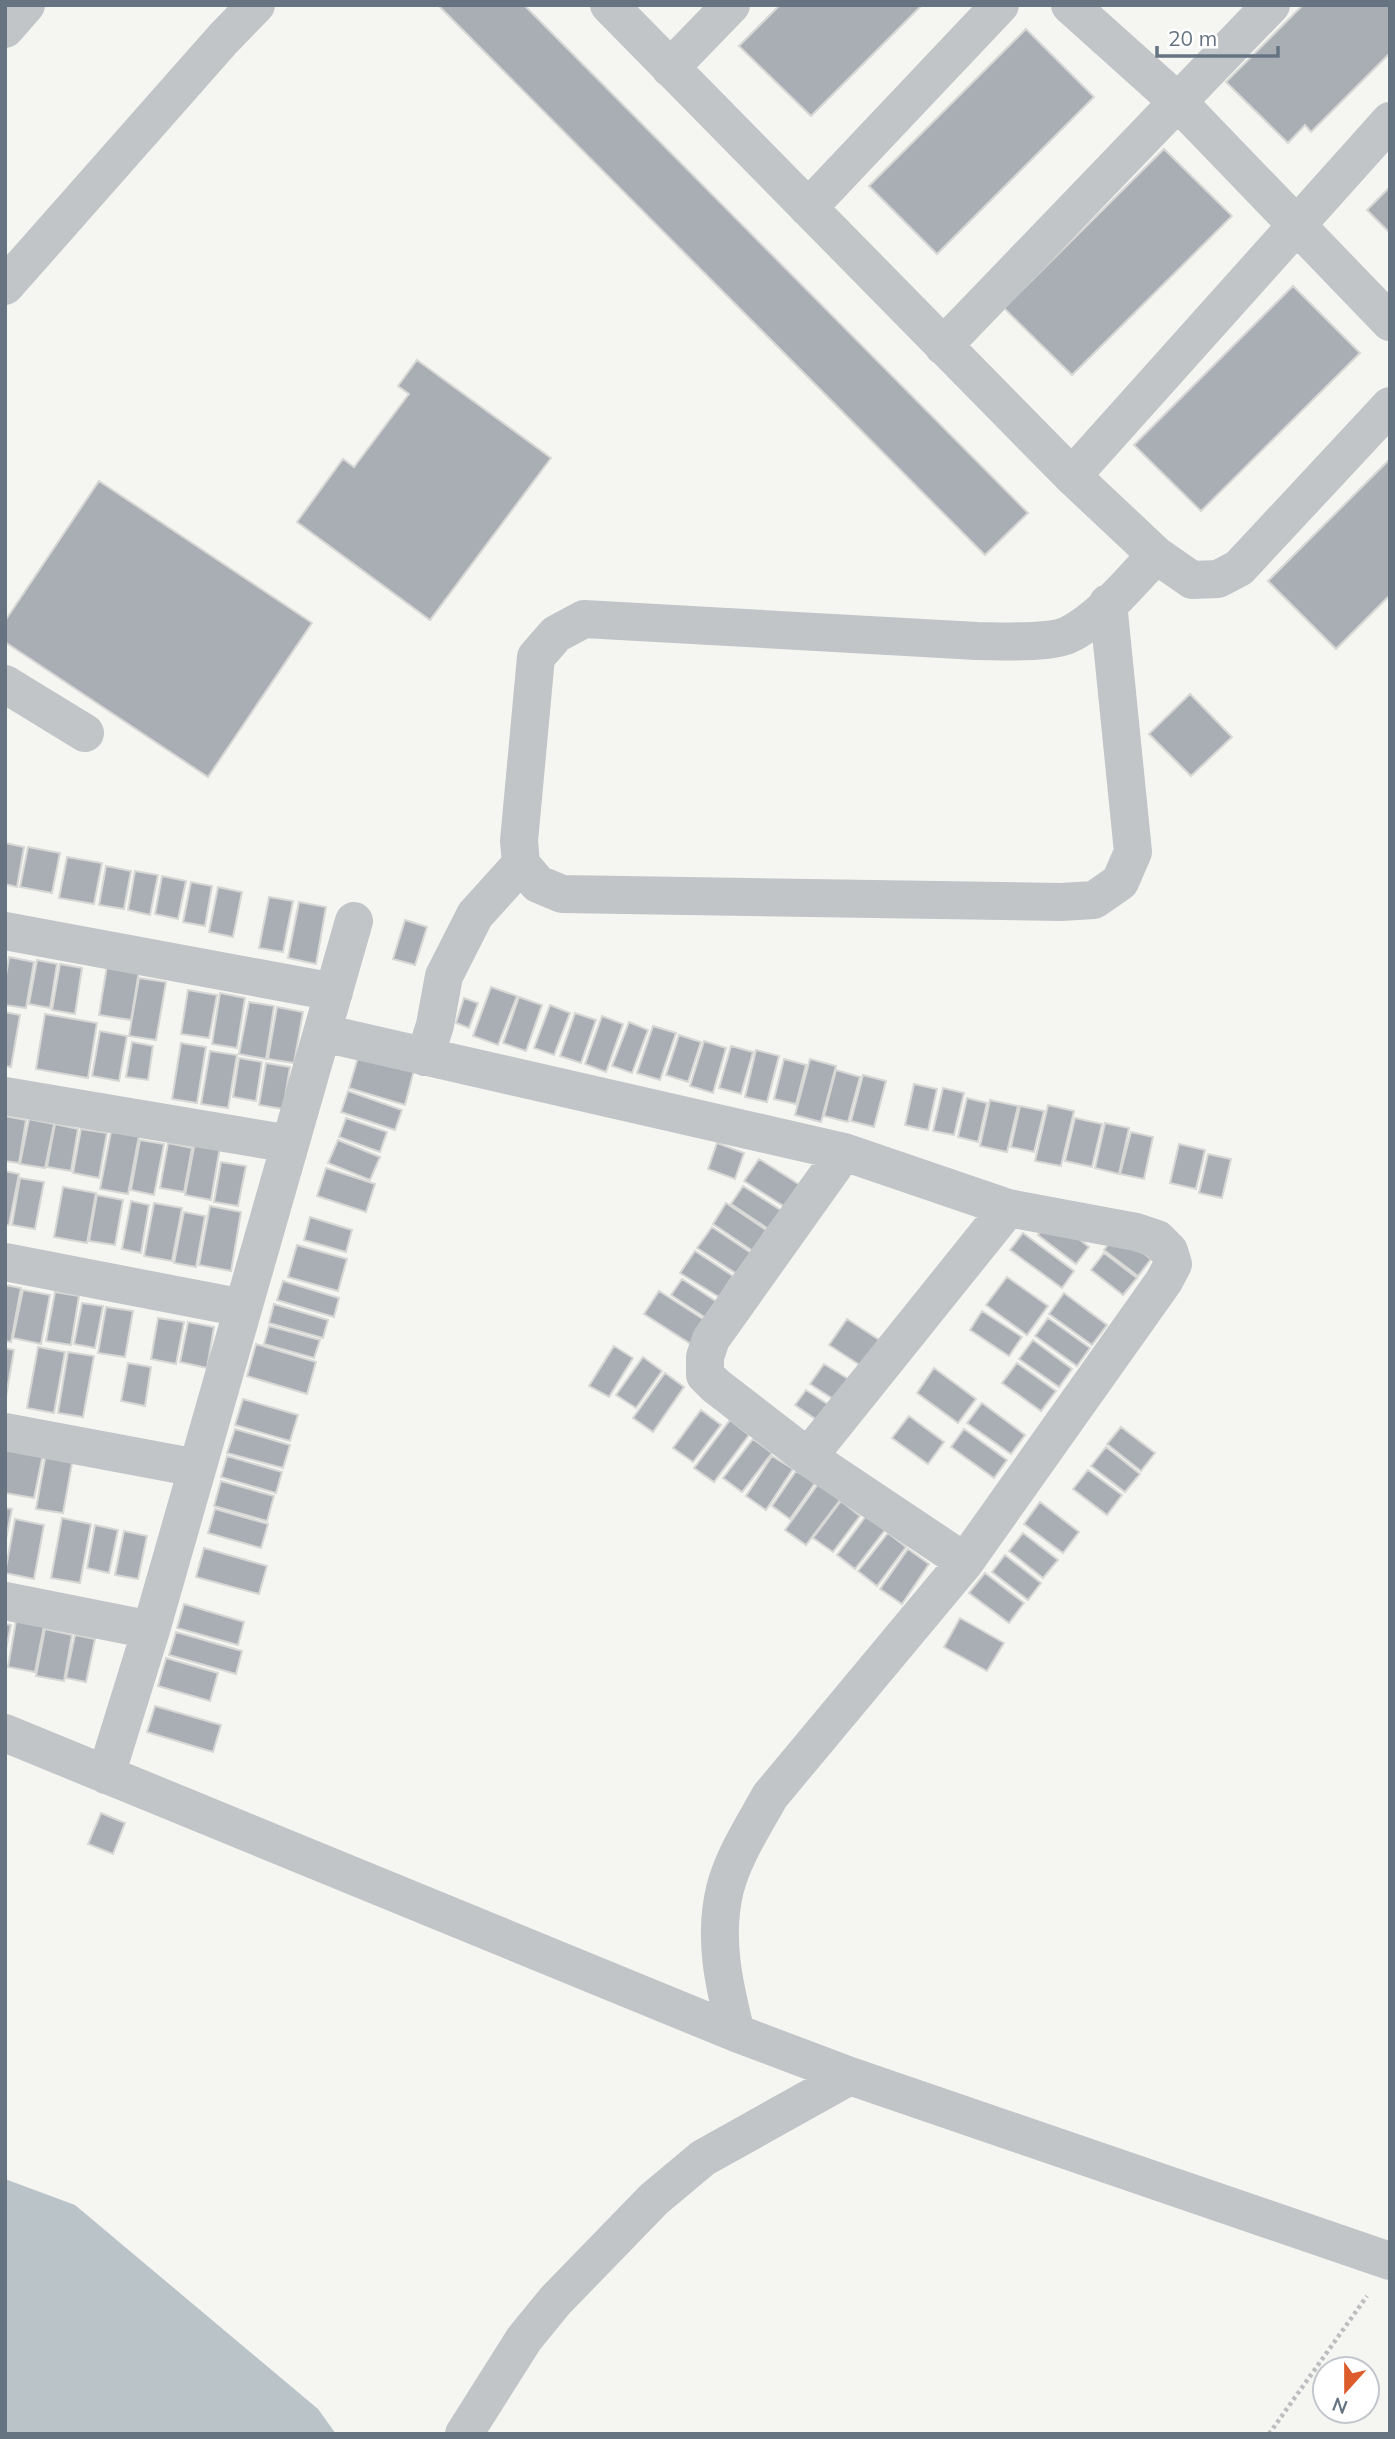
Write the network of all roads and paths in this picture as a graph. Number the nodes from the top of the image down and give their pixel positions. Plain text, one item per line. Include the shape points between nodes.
1 (26, 5) edge
2 (256, 5) edge
3 (609, 5) edge
4 (731, 5) edge
5 (1000, 5) edge
6 (1070, 5) edge
7 (1271, 5) edge
8 (5, 29) edge
9 (670, 68) junction
10 (1178, 102) junction
11 (1390, 121) edge
12 (808, 208) junction
13 (1296, 226) junction
14 (5, 286) edge
15 (1390, 322) edge
16 (943, 346) junction
17 (1390, 405) edge
18 (1072, 476) junction
19 (1156, 555) junction
20 (1108, 603) junction
21 (5, 684) edge
22 (85, 733) dead end
23 (521, 864) junction
24 (355, 921) dead end
25 (5, 931) edge
26 (334, 992) junction
27 (323, 1033) junction
28 (425, 1056) junction
29 (5, 1096) edge
30 (290, 1143) junction
31 (844, 1153) junction
32 (1008, 1208) junction
33 (5, 1262) edge
34 (243, 1308) junction
35 (5, 1432) edge
36 (808, 1457) junction
37 (197, 1468) junction
38 (965, 1562) junction
39 (5, 1601) edge
40 (151, 1630) junction
41 (5, 1733) edge
42 (106, 1775) junction
43 (736, 2033) junction
44 (850, 2076) junction
45 (1382, 2274) edge
46 (464, 2434) edge
47 (1269, 2434) edge

1 - 8 street
2 - 14 street
3 - 9 street
4 - 9 street
5 - 12 street
6 - 10 street
7 - 10 street
9 - 12 street
10 - 13 street
10 - 16 street
11 - 13 street
12 - 16 street
13 - 15 street
13 - 18 street
16 - 18 street
17 - 19 street via 1239,568 1218,579 1192,580
18 - 19 street
19 - 20 street
20 - 23 street via 1067,636 1032,640 977,641 584,619 556,634 536,657 519,841
20 - 23 street via 1133,852 1120,882 1094,900 562,894 538,884
21 - 22 street
23 - 28 street via 475,915 444,976
24 - 26 street
25 - 26 street
26 - 27 street
27 - 28 street
27 - 30 street
28 - 31 street
29 - 30 street
30 - 34 street
31 - 32 street
31 - 36 street via 711,1339 705,1357 705,1375 716,1387
32 - 36 street
32 - 38 street via 1157,1239 1170,1251 1172,1264
33 - 34 street
34 - 37 street
35 - 37 street
36 - 38 street
37 - 40 street
38 - 43 street via 770,1796 746,1839 726,1887 720,1924 721,1973
39 - 40 street
40 - 42 street
41 - 42 street
42 - 43 street
43 - 44 street
44 - 45 street
44 - 46 street via 703,2158 654,2199 524,2339
45 - 47 path

